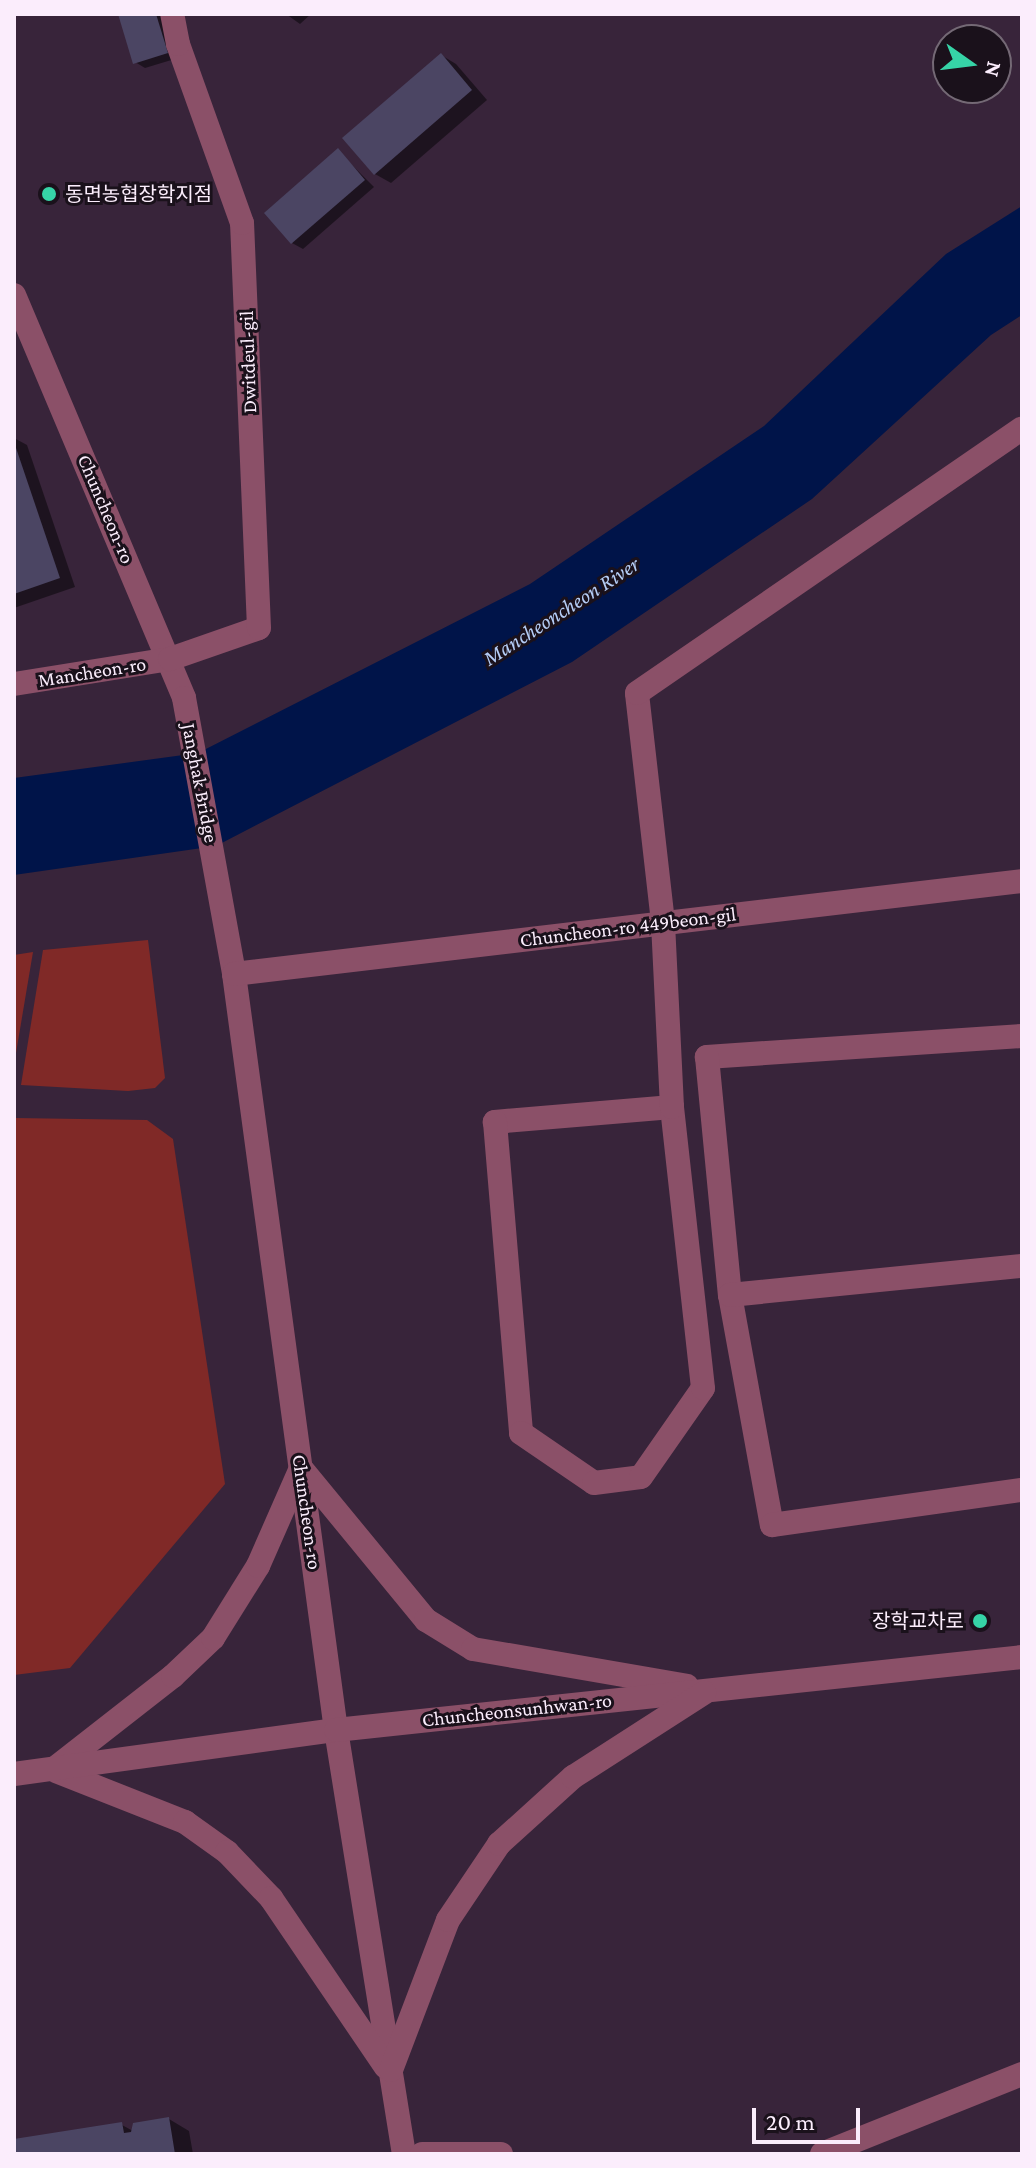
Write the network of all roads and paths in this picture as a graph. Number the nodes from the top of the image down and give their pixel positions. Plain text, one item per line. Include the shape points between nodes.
1 (172, 14) edge
2 (14, 295) edge
3 (20, 325) edge
4 (1022, 428) edge
5 (170, 659) junction
6 (14, 684) edge
7 (184, 698) joint
8 (215, 869) joint
9 (1022, 881) edge
10 (663, 922) junction
11 (234, 974) junction
12 (1022, 1036) edge
13 (672, 1107) junction
14 (1022, 1266) edge
15 (730, 1295) junction
16 (301, 1468) junction
17 (1022, 1490) edge
18 (1022, 1657) edge
19 (709, 1690) junction
20 (336, 1730) junction
21 (53, 1770) junction
22 (14, 1774) edge
23 (390, 2072) junction
24 (1022, 2074) edge
25 (404, 2154) edge
26 (422, 2154) edge
27 (501, 2154) edge
28 (822, 2154) edge

1 - 5 street, Dwitdeul-gil via 242,223 259,628
2 - 3 street, Chuncheon-ro
3 - 5 street, Chuncheon-ro
4 - 10 street via 637,693
5 - 6 street, Mancheon-ro
5 - 7 street, Chuncheon-ro
7 - 8 street, Janghak Bridge
8 - 11 street, Chuncheon-ro
9 - 10 street, Chuncheon-ro 449beon-gil
10 - 11 street, Chuncheon-ro 449beon-gil
10 - 13 street
11 - 16 street, Chuncheon-ro
12 - 15 street via 707,1057
13 - 13 street via 703,1388 641,1477 594,1483 521,1433 495,1122
14 - 15 street
15 - 17 street via 772,1525
16 - 19 street via 426,1620 473,1649
16 - 20 street, Chuncheon-ro
16 - 21 street via 258,1566 213,1638
18 - 19 street, Chuncheonsunhwan-ro
19 - 20 street, Chuncheonsunhwan-ro
19 - 23 street via 573,1777 499,1844 448,1920
20 - 21 street, Chuncheonsunhwan-ro
20 - 23 street, Chuncheon-ro
21 - 22 street, Chuncheonsunhwan-ro
21 - 23 street via 185,1822 227,1852 271,1898
23 - 25 street, Chuncheon-ro
24 - 28 street
26 - 27 street

